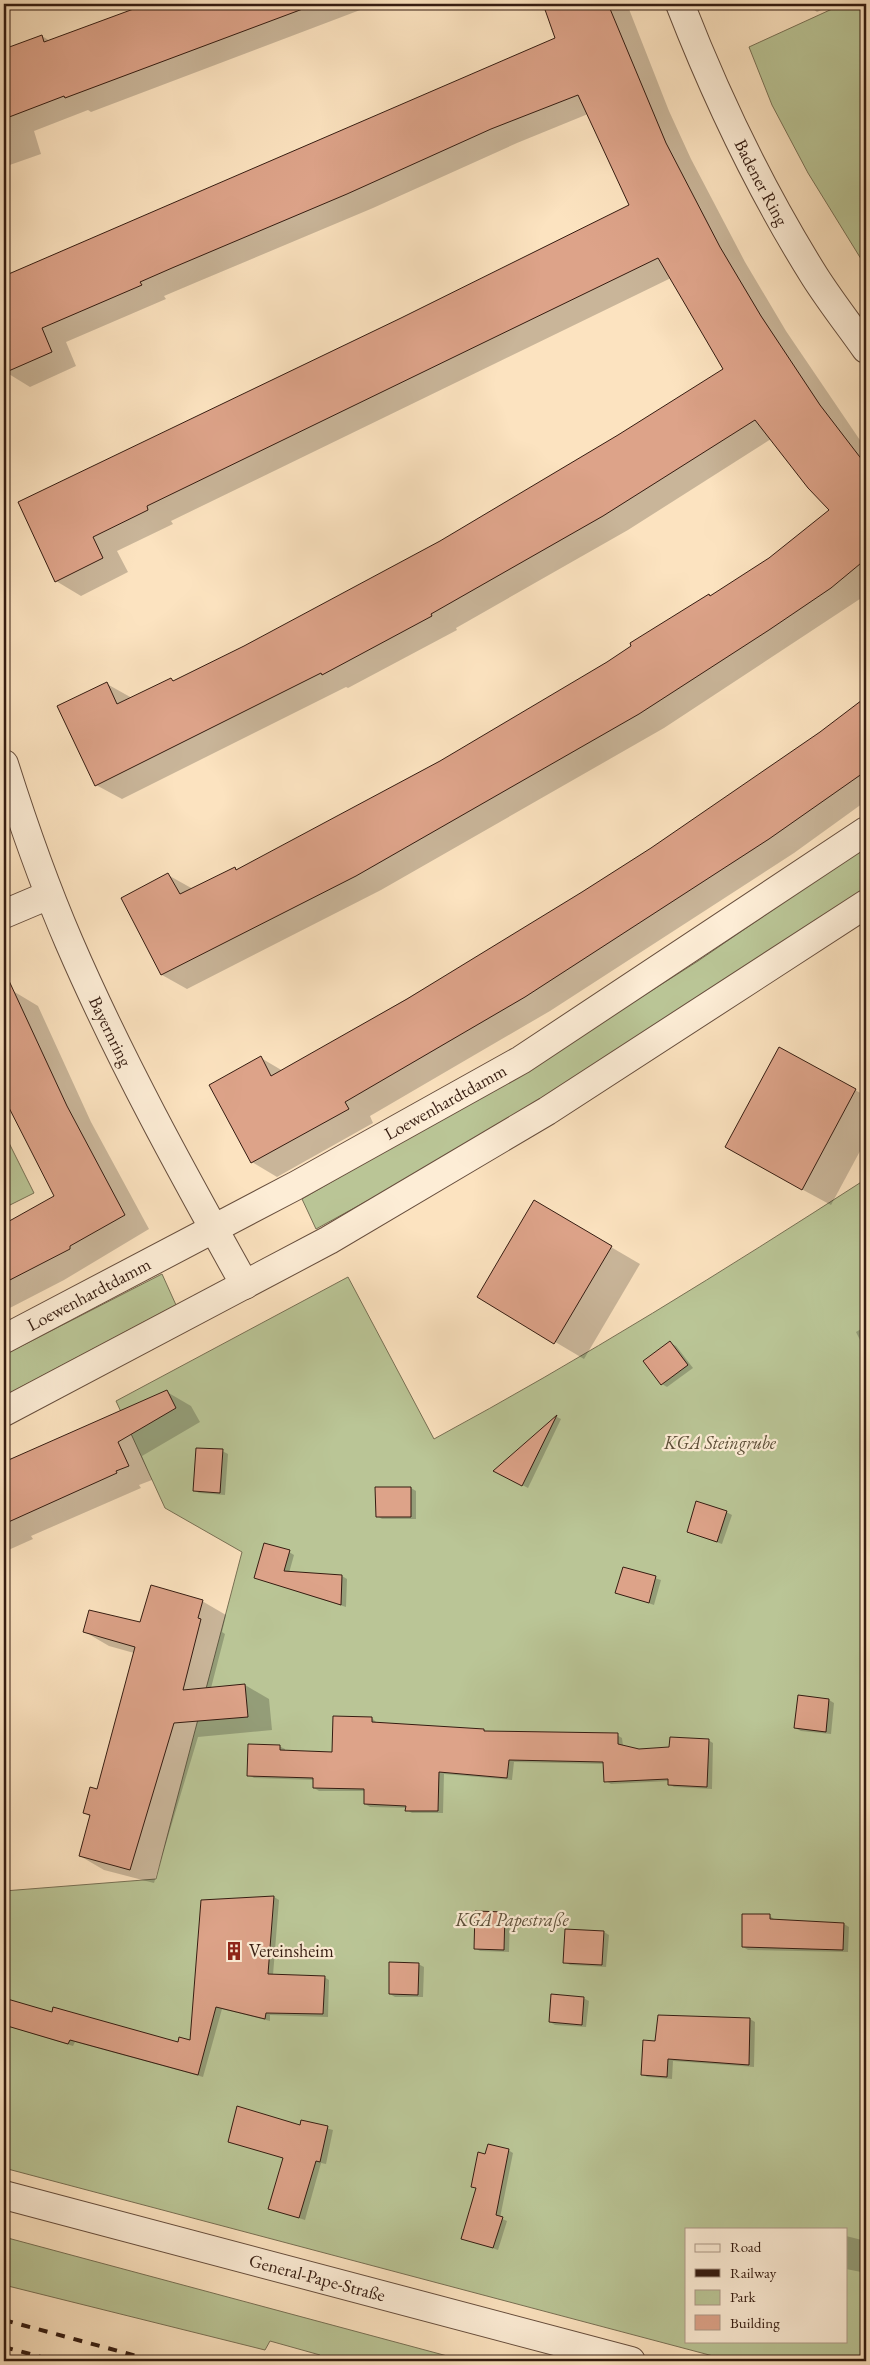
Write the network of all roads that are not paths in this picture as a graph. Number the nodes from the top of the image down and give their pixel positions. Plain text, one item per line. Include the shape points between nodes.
1 (680, 4) edge
2 (866, 349) edge
3 (4, 764) edge
4 (866, 831) edge
5 (49, 895) junction
6 (866, 904) edge
7 (4, 914) edge
8 (214, 1229) junction
9 (245, 1285) junction
10 (4, 1339) edge
11 (4, 1412) edge
12 (4, 2195) edge
13 (631, 2361) edge

1 - 2 street, Badener Ring via 709,78 766,195 816,279
3 - 5 street, Bayernring
4 - 8 street, Loewenhardtdamm via 521,1060
5 - 7 street
5 - 8 street, Bayernring via 128,1069
6 - 9 street via 547,1111 329,1240
8 - 9 street, Bayernring
8 - 10 street, Loewenhardtdamm
9 - 11 street
12 - 13 street, General-Pape-Straße

